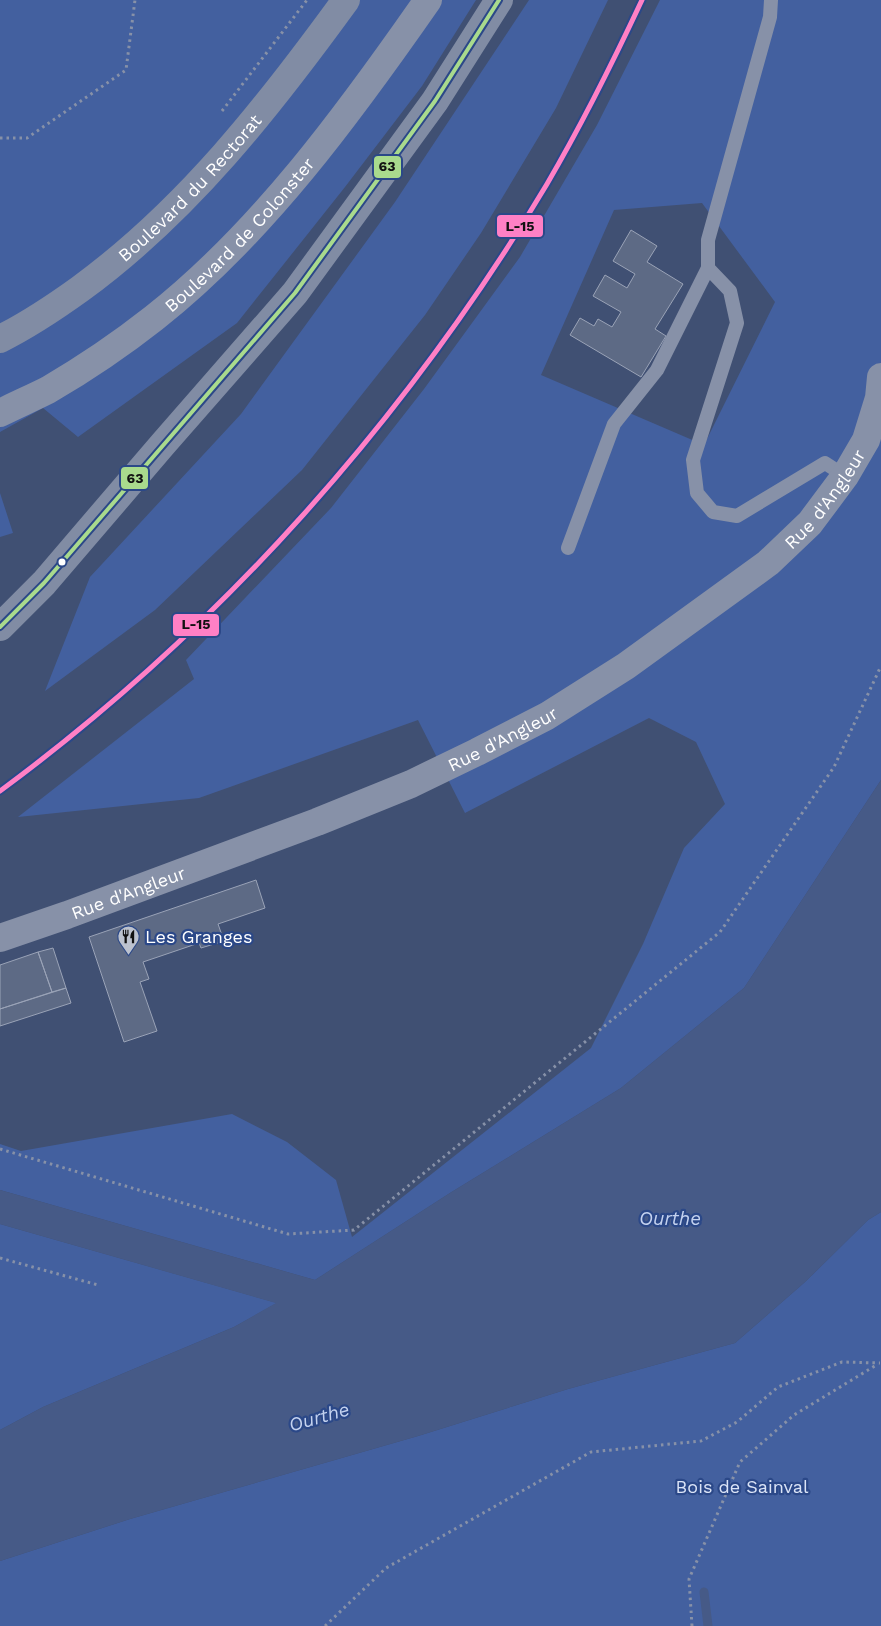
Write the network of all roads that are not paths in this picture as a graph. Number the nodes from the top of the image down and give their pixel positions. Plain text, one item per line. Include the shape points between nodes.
1 (346, 0) edge
2 (428, 0) edge
3 (499, 0) edge
4 (771, 0) edge
5 (708, 268) junction
6 (0, 339) edge
7 (881, 378) edge
8 (0, 413) edge
9 (845, 476) junction
10 (568, 548) dead end
11 (0, 626) edge
12 (0, 938) edge

1 - 6 main road, Boulevard du Rectorat via 255,119 156,227 106,270 58,305
2 - 8 street, Boulevard de Colonster via 359,97 303,167 252,226 203,275 154,318 102,355 47,390
3 - 11 main road via 435,101 295,293 44,583
4 - 5 lane via 770,17 708,240
5 - 9 lane via 730,291 737,322 693,460 697,493 713,512 737,516 825,463
5 - 10 lane via 657,370 614,424
7 - 9 street, Rue d'Angleur via 879,398 866,440
9 - 12 street, Rue d'Angleur via 810,523 768,563 626,666 547,716 394,791 289,833

